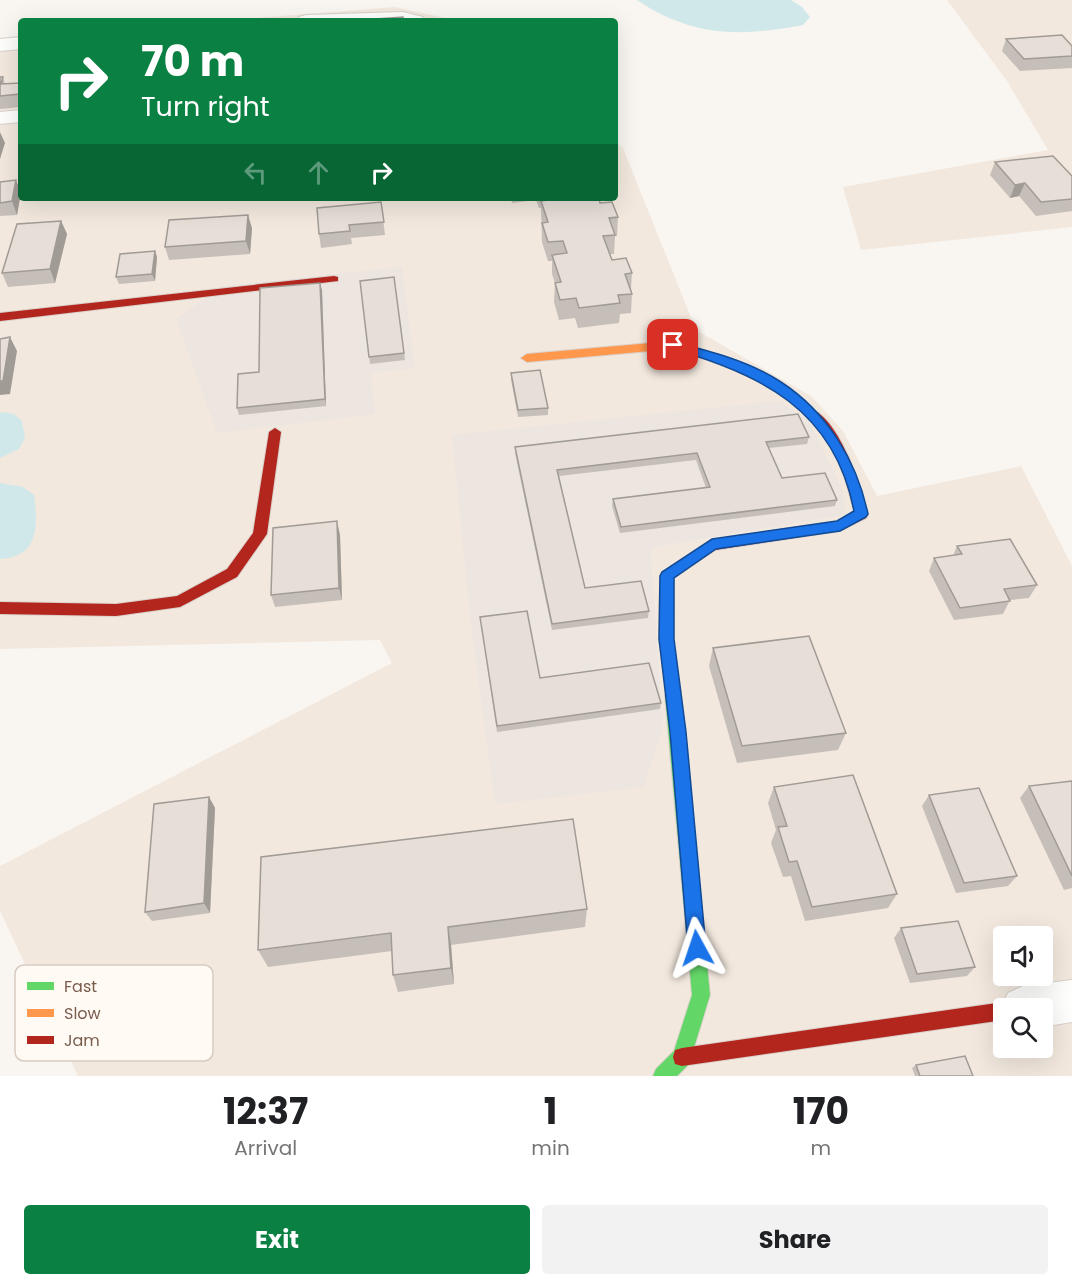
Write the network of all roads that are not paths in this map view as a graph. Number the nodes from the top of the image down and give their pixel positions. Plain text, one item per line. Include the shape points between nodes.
1 (18, 43) edge
2 (0, 45) edge
3 (18, 116) edge
4 (0, 118) edge
5 (334, 279) dead end
6 (0, 317) edge
7 (527, 358) dead end
8 (275, 432) dead end
9 (0, 608) edge
10 (1072, 1001) edge
11 (1053, 1004) edge
12 (993, 1013) edge
13 (682, 1057) junction
14 (663, 1076) edge

1 - 2 street
3 - 4 street
5 - 6 street
7 - 13 street via 673,345 717,357 777,385 819,420 856,488 861,514 840,526 712,545 667,576 666,639 701,995
8 - 9 street via 260,534 232,573 180,601 116,610
10 - 11 street
12 - 13 street
13 - 14 street

